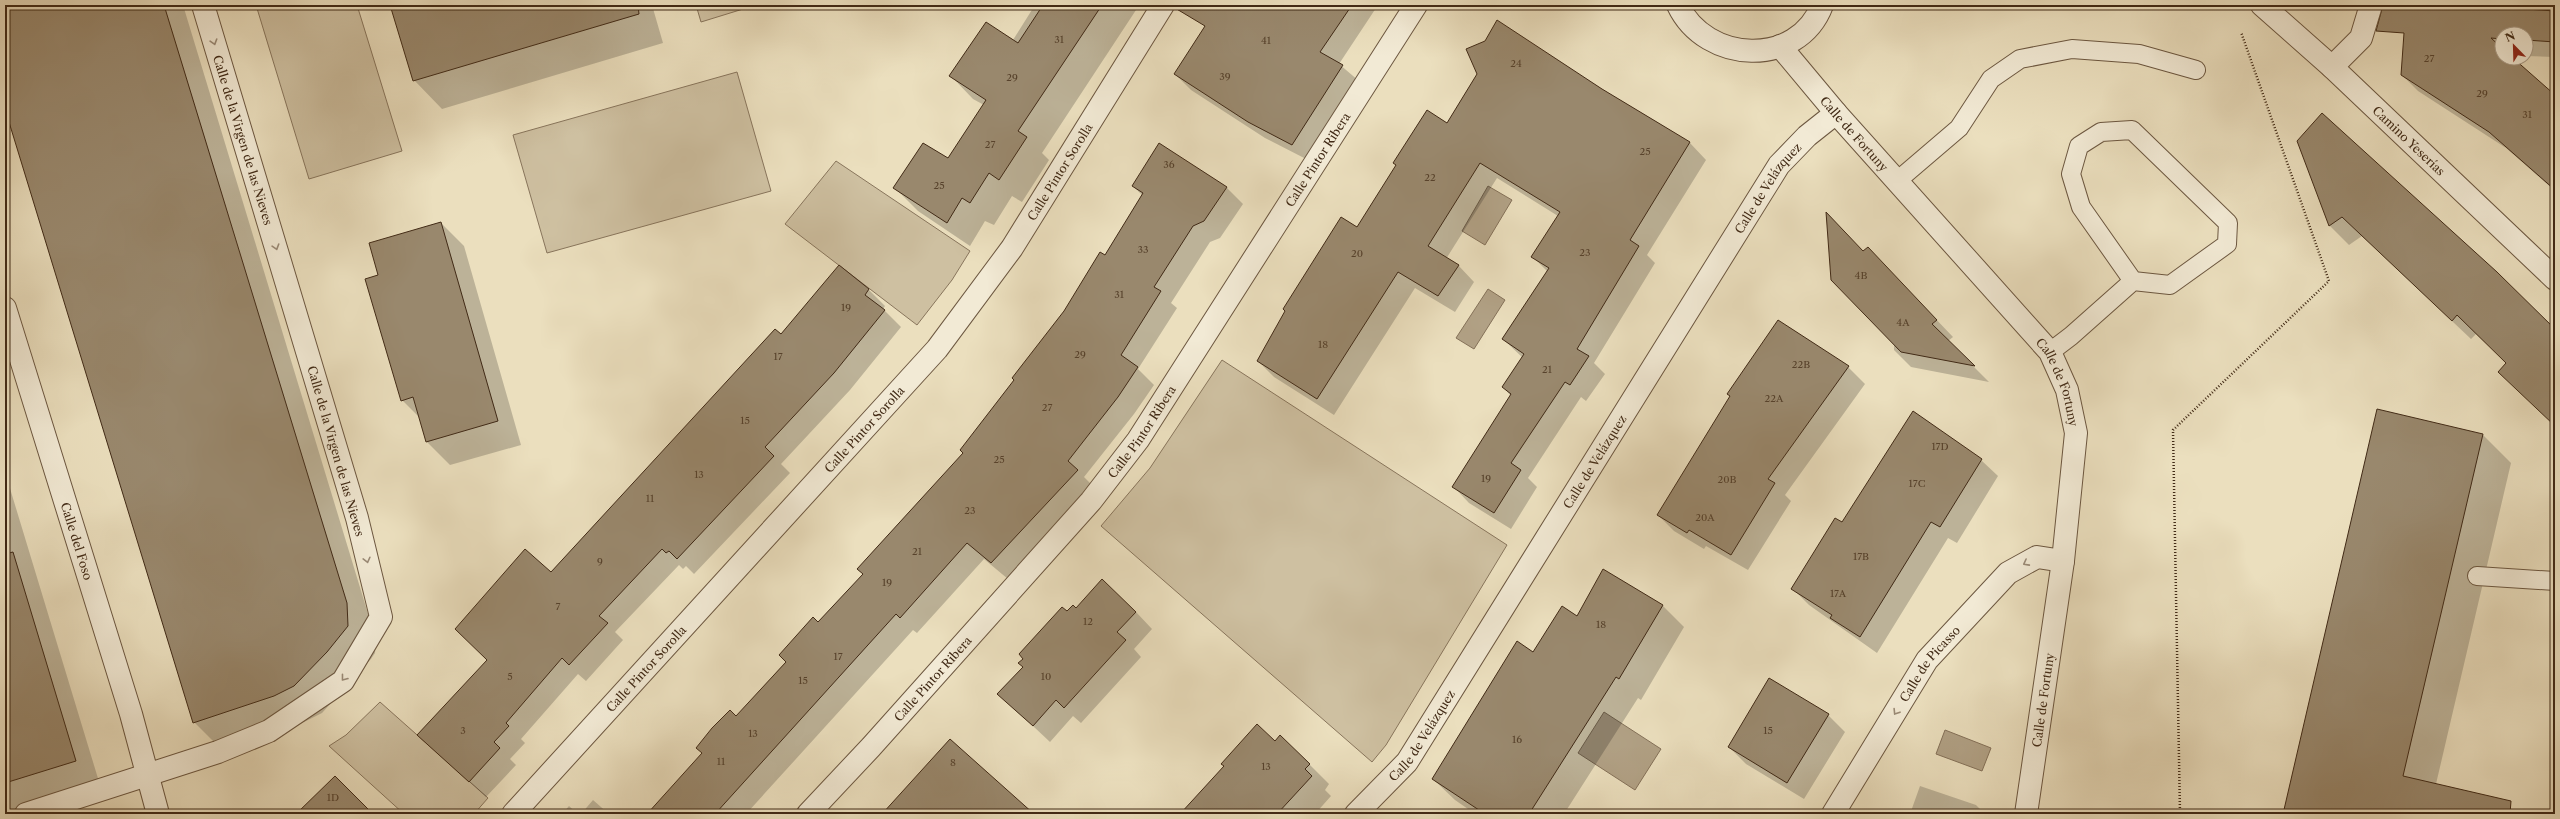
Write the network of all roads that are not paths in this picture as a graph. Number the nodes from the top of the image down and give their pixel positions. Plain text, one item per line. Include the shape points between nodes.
1 (203, 5) edge
2 (1163, 5) edge
3 (1416, 5) edge
4 (1678, 5) edge
5 (1822, 5) edge
6 (2262, 5) edge
7 (2371, 5) edge
8 (1780, 46) junction
9 (2332, 67) junction
10 (2196, 70) dead end
11 (1836, 114) junction
12 (1897, 181) junction
13 (2555, 279) edge
14 (2133, 280) junction
15 (5, 308) edge
16 (2050, 352) junction
17 (2063, 561) junction
18 (2477, 576) dead end
19 (2555, 581) edge
20 (148, 775) junction
21 (26, 814) edge
22 (158, 814) edge
23 (513, 814) edge
24 (808, 814) edge
25 (1356, 814) edge
26 (1833, 814) edge
27 (2026, 814) edge

1 -> 20 street, Calle de la Virgen de las Nieves via 357,518 381,617 343,681 269,731 218,752
2 - 23 street, Calle Pintor Sorolla via 1012,248 937,349
3 - 24 street, Calle Pintor Ribera via 1138,440 1091,501 877,741
4 - 8 street via 1684,18 1703,37 1727,49 1754,52
5 - 8 street via 1802,32
6 - 9 street, Camino Yeserías
7 - 9 street via 2361,38
8 - 11 street, Calle de Fortuny
9 - 13 street, Camino Yeserías
10 - 12 lane via 2139,54 2072,49 2020,59 1991,79 1959,128
11 - 12 street, Calle de Fortuny
11 - 25 street, Calle de Velázquez via 1808,136 1779,165 1407,762
12 - 16 street, Calle de Fortuny
14 - 14 lane via 2170,285 2227,244 2228,223 2132,130 2101,132 2080,146 2071,174 2081,207
14 - 16 lane
15 - 20 street, Calle del Foso
16 - 17 street, Calle de Fortuny via 2067,390 2076,433
17 -> 26 street, Calle de Picasso via 2037,557 2008,573 1927,660
17 - 27 street, Calle de Fortuny
18 - 19 lane
20 - 21 street, Calle de la Virgen de las Nieves
20 - 22 street, Calle del Foso

